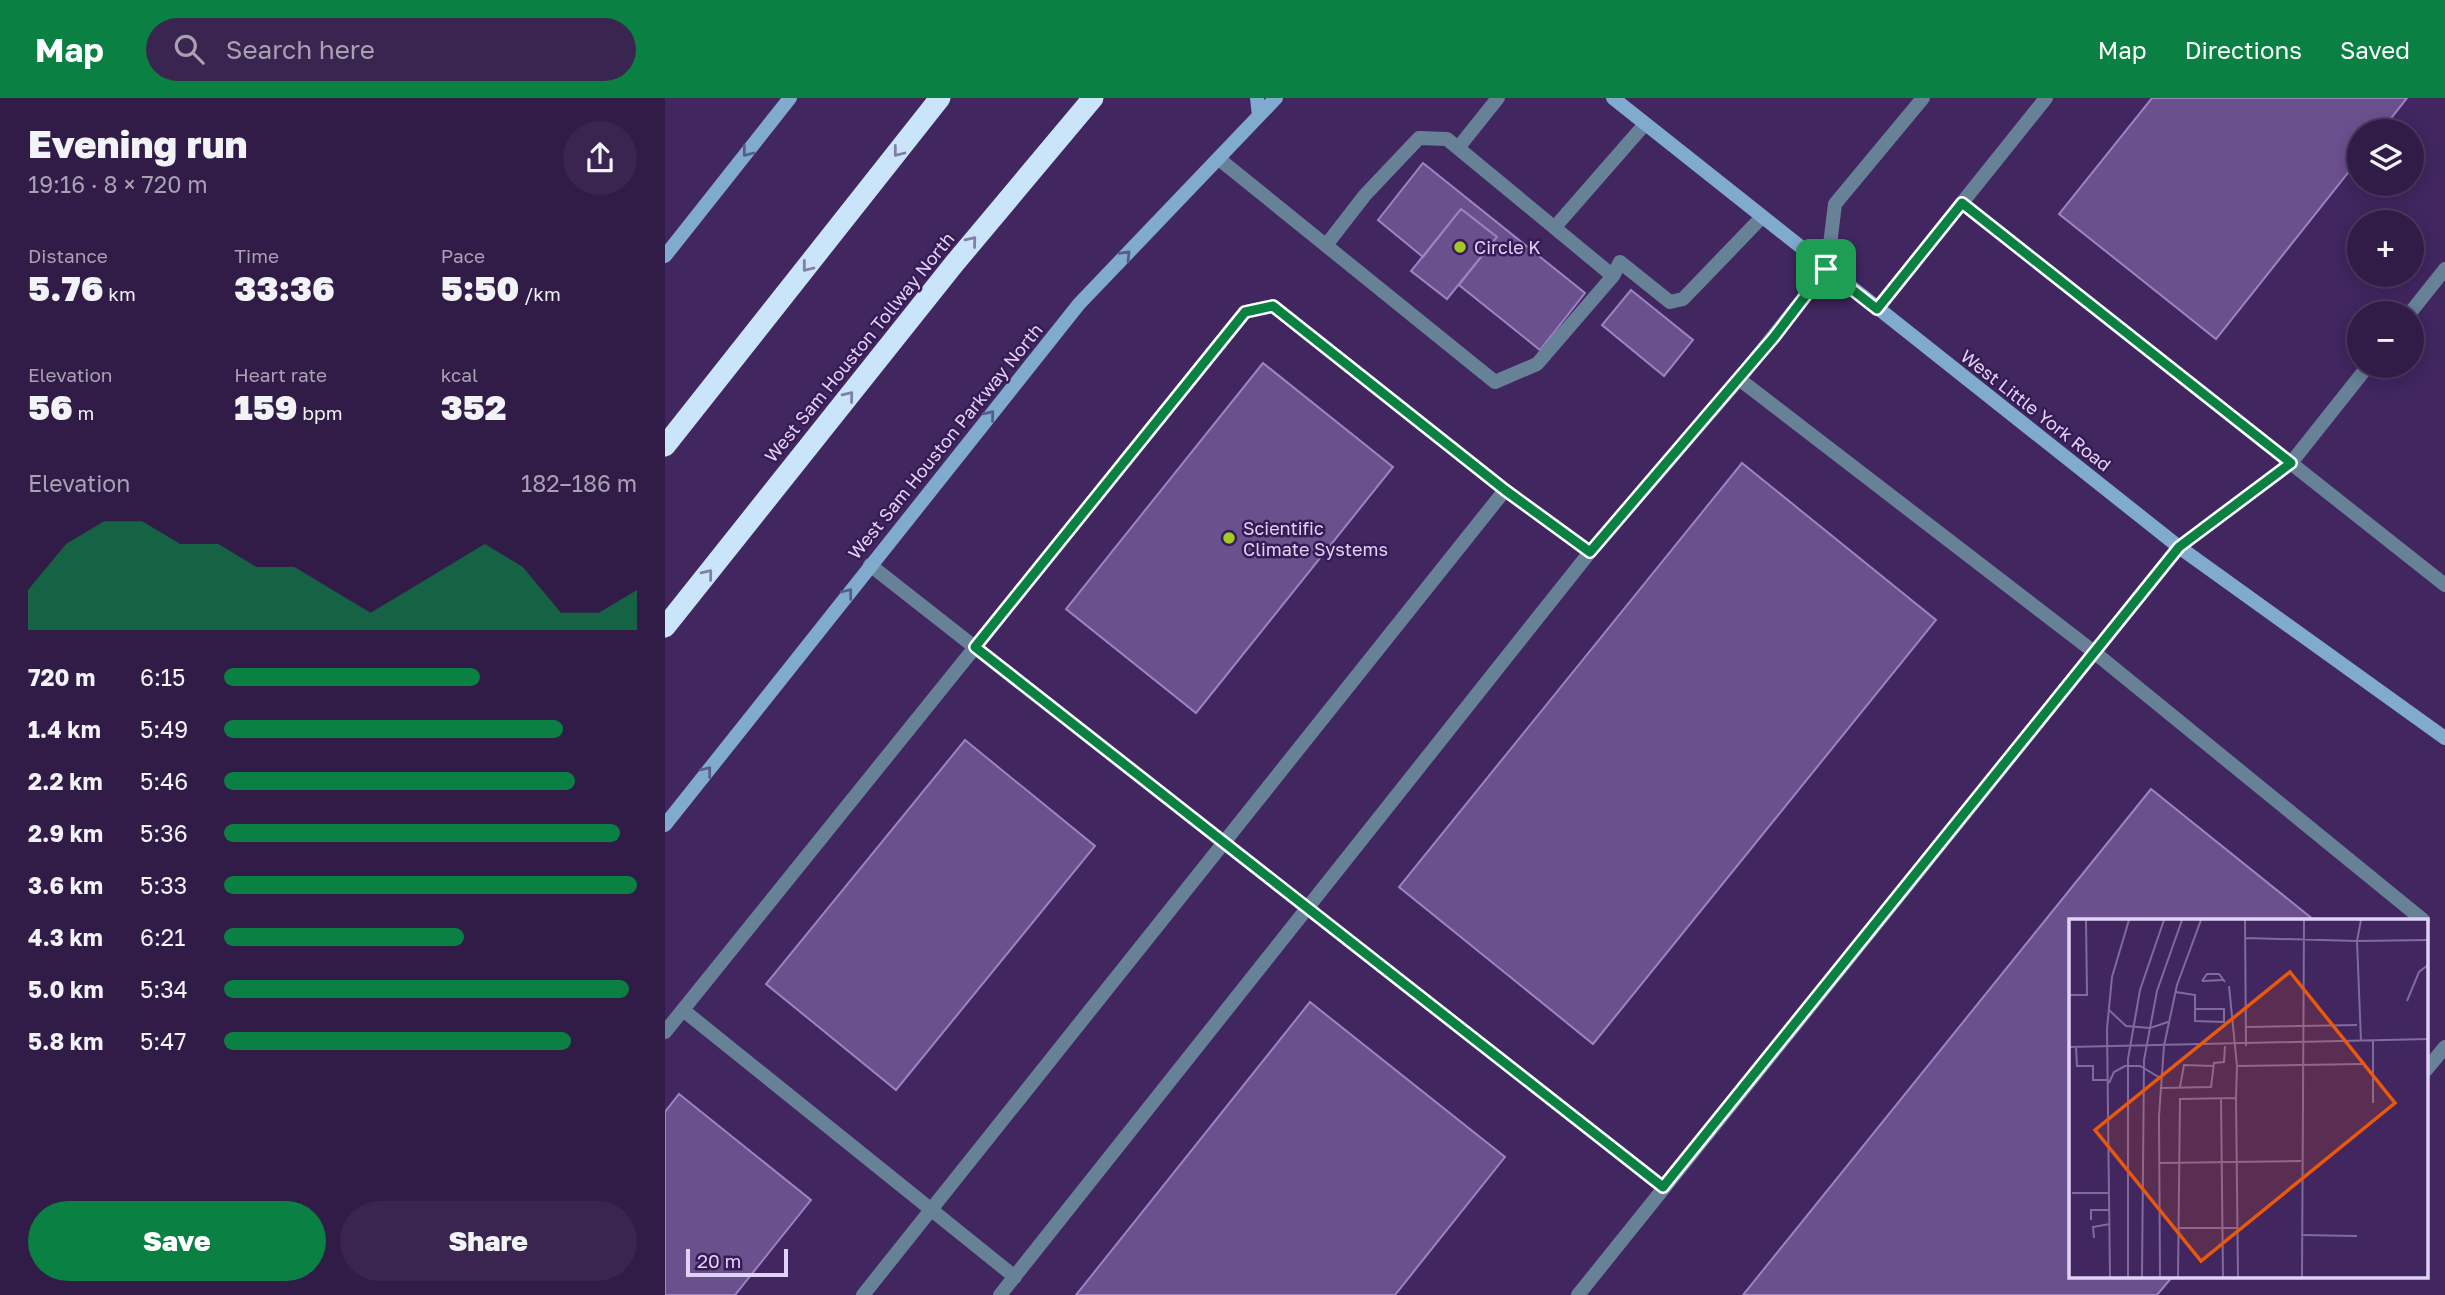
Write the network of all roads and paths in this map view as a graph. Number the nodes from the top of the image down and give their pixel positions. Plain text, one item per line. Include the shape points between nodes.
1 (790, 98) edge
2 (940, 98) edge
3 (1093, 98) edge
4 (1257, 98) edge
5 (1276, 98) edge
6 (1499, 98) edge
7 (1613, 98) edge
8 (1923, 98) edge
9 (2046, 98) edge
10 (1259, 116) junction
11 (1645, 124) junction
12 (1458, 148) junction
13 (1219, 159) junction
14 (1962, 203) junction
15 (1762, 218) junction
16 (1555, 227) junction
17 (1327, 244) junction
18 (665, 256) edge
19 (1826, 269) junction
20 (2445, 269) edge
21 (1612, 276) junction
22 (2420, 301) edge
23 (1877, 309) junction
24 (2358, 378) edge
25 (1739, 379) junction
26 (665, 446) edge
27 (2291, 463) junction
28 (1505, 490) junction
29 (2179, 547) junction
30 (1590, 552) junction
31 (870, 565) junction
32 (2445, 585) edge
33 (665, 627) edge
34 (975, 647) junction
35 (2094, 652) junction
36 (2445, 738) edge
37 (665, 825) edge
38 (1224, 843) junction
39 (1307, 908) junction
40 (2421, 919) edge
41 (683, 1010) junction
42 (665, 1032) edge
43 (2445, 1047) edge
44 (2427, 1069) edge
45 (1663, 1187) junction
46 (931, 1210) junction
47 (1015, 1277) junction
48 (863, 1295) edge
49 (1000, 1295) edge
50 (1578, 1295) edge

1 -> 18 main road
2 -> 26 highway
33 -> 3 highway, West Sam Houston Tollway North via 997,211
4 - 10 main road
5 - 10 main road, West Sam Houston Parkway North
6 - 12 lane
7 - 11 main road, West Little York Road
8 - 19 lane via 1835,204
9 - 14 lane
10 - 13 main road, West Sam Houston Parkway North
11 - 15 main road, West Little York Road
11 - 16 lane
12 - 16 lane
12 - 17 lane via 1447,139 1419,138
13 - 17 lane
31 -> 13 main road, West Sam Houston Parkway North via 1079,304
14 - 23 lane
14 - 27 lane
15 - 19 main road, West Little York Road
15 - 21 lane via 1683,299 1670,302 1620,262
16 - 21 lane
17 - 21 lane via 1495,382 1537,364
19 - 23 main road, West Little York Road
19 - 25 lane
20 - 22 lane
23 - 29 main road, West Little York Road
24 - 27 lane
25 - 30 lane
25 - 35 lane
27 - 29 lane
27 - 32 lane
28 - 30 lane
28 - 34 lane via 1273,306 1245,312
28 - 38 lane
29 - 35 lane
29 - 36 main road, West Little York Road
30 - 39 lane
31 - 34 lane
37 -> 31 main road, West Sam Houston Parkway North
34 - 38 lane
34 - 41 lane
35 - 40 lane
35 - 45 lane
38 - 39 lane
38 - 46 lane
39 - 45 lane
39 - 47 lane
41 - 42 lane
41 - 46 lane
43 - 44 lane
45 - 50 lane
46 - 47 lane
46 - 48 lane
47 - 49 lane

